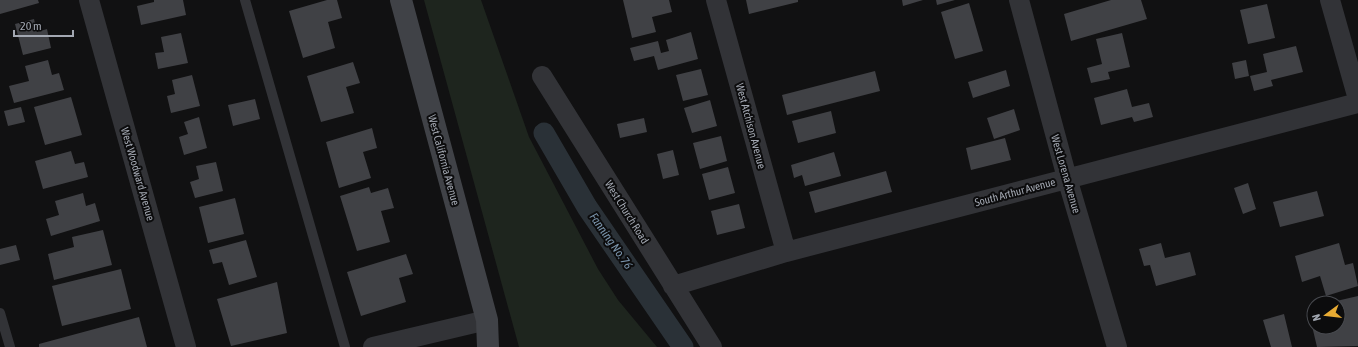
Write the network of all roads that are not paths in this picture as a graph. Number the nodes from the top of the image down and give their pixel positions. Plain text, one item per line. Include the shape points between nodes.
1 (89, 0) edge
2 (245, 0) edge
3 (401, 0) edge
4 (716, 0) edge
5 (1019, 0) edge
6 (1330, 0) edge
7 (542, 76) dead end
8 (1358, 99) edge
9 (1358, 103) edge
10 (1067, 178) junction
11 (786, 252) junction
12 (673, 286) junction
13 (0, 313) edge
14 (487, 320) junction
15 (10, 347) edge
16 (186, 347) edge
17 (344, 347) edge
18 (373, 347) edge
19 (488, 347) edge
20 (503, 347) edge
21 (712, 347) edge
22 (1117, 347) edge

1 - 16 street, West Woodward Avenue
2 - 17 lane
3 - 14 main road, West California Avenue
4 - 11 street, West Atchison Avenue
5 - 10 street, West Lorena Avenue
6 - 8 street
7 - 12 street, West Church Road
9 - 10 street, South Arthur Avenue
10 - 11 street, South Arthur Avenue
10 - 22 street, West Lorena Avenue
11 - 12 street, South Arthur Avenue
12 - 21 street, West Church Road
13 - 15 lane
14 - 18 street
14 - 19 main road, West California Avenue
14 - 20 main road, West California Avenue

